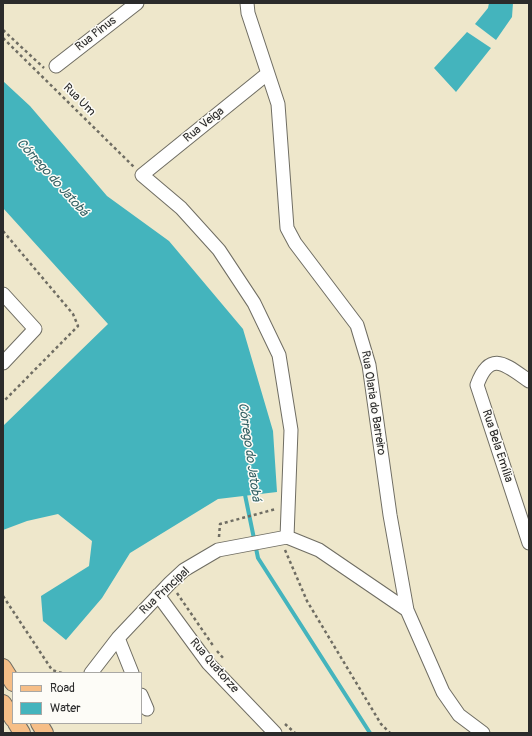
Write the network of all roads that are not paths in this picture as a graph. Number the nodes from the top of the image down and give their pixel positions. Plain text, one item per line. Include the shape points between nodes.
1 (137, 3) edge
2 (247, 3) edge
3 (56, 66) road end
4 (267, 74) junction
5 (3, 294) edge
6 (3, 363) edge
7 (529, 380) edge
8 (280, 538) junction
9 (529, 543) edge
10 (158, 595) junction
11 (407, 610) junction
12 (118, 638) junction
13 (3, 667) edge
14 (91, 672) edge
15 (132, 672) edge
16 (12, 681) edge
17 (142, 698) edge
18 (3, 704) edge
19 (146, 709) dead end
20 (12, 718) edge
21 (17, 724) edge
22 (22, 733) edge
23 (275, 733) edge
24 (483, 733) edge

1 - 3 street, Rua Pinus
2 - 4 street, Rua Olaria do Barreiro
4 - 8 street, Rua Veiga via 142,175 181,208 219,250 254,303 278,355 291,430 288,506
4 - 11 street, Rua Olaria do Barreiro via 278,104 287,228 295,243 358,325 368,364
5 - 6 street via 35,329
7 - 9 street, Rua Bela Emília via 504,363 491,364 482,372 477,385
8 - 10 street, Rua Principal via 220,549 184,570
8 - 11 street via 319,550
10 - 12 street, Rua Principal
10 - 23 street, Rua Quatorze via 208,663
11 - 24 street, Rua Olaria do Barreiro via 443,692 459,715
12 - 14 street, Rua Principal
12 - 15 street
13 - 16 main road
17 - 19 street
18 - 20 main road
21 - 22 main road

